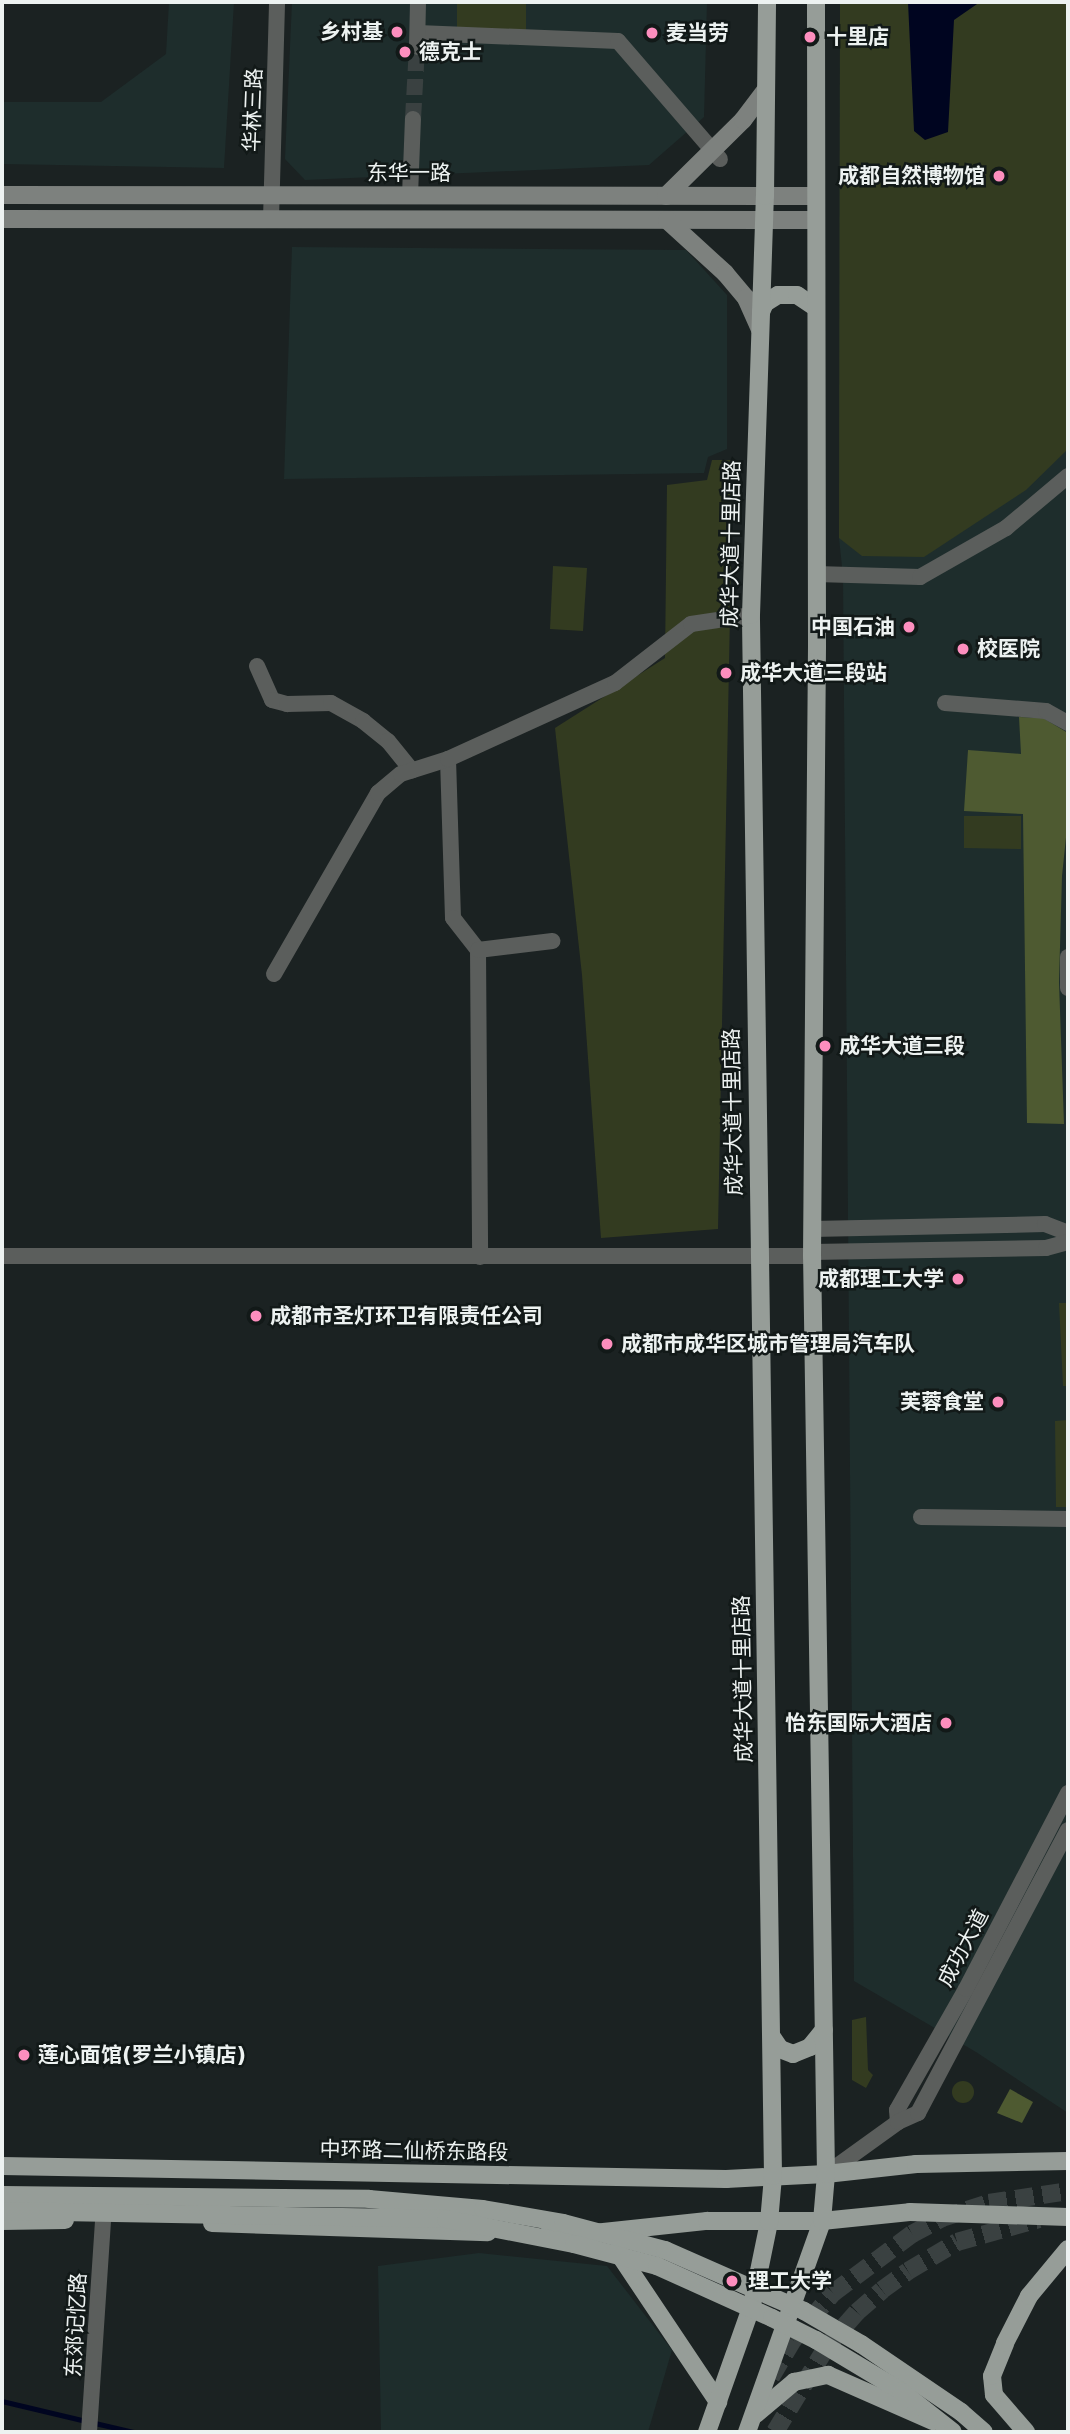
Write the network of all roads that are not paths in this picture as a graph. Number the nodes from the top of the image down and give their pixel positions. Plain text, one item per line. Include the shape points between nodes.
1 (277, 2) edge
2 (418, 2) edge
3 (766, 2) edge
4 (816, 2) edge
5 (766, 90) junction
6 (414, 119) tunnel mouth
7 (717, 155) junction
8 (2, 195) edge
9 (272, 195) junction
10 (410, 196) junction
11 (666, 196) junction
12 (765, 196) junction
13 (816, 196) junction
14 (2, 219) edge
15 (271, 219) junction
16 (667, 220) junction
17 (764, 220) junction
18 (816, 220) junction
19 (816, 308) junction
20 (760, 320) junction
21 (1068, 476) edge
22 (816, 574) junction
23 (751, 615) junction
24 (257, 666) dead end
25 (945, 703) dead end
26 (1068, 723) edge
27 (448, 759) junction
28 (412, 771) junction
29 (552, 941) dead end
30 (478, 950) junction
31 (1068, 957) edge
32 (274, 974) dead end
33 (1068, 988) edge
34 (812, 1229) junction
35 (1068, 1233) edge
36 (1068, 1242) edge
37 (812, 1254) junction
38 (2, 1256) edge
39 (480, 1257) junction
40 (758, 1257) junction
41 (921, 1517) dead end
42 (1068, 1519) edge
43 (1068, 1793) edge
44 (1068, 1830) edge
45 (824, 2030) junction
46 (772, 2037) junction
47 (898, 2122) junction
48 (1068, 2161) edge
49 (2, 2166) edge
50 (826, 2174) junction
51 (773, 2176) junction
52 (2, 2195) edge
53 (2, 2211) edge
54 (1068, 2217) edge
55 (103, 2220) junction
56 (2, 2221) edge
57 (822, 2221) junction
58 (769, 2222) junction
59 (575, 2235) junction
60 (1068, 2249) edge
61 (718, 2402) junction
62 (750, 2425) edge
63 (89, 2432) edge
64 (707, 2432) edge
65 (951, 2432) edge
66 (984, 2432) edge
67 (1026, 2432) edge

1 - 9 street, 华林三路
2 - 7 street via 417,40 618,41
3 - 5 main road, 成华大道十里店路
4 - 13 main road
5 - 7 street
5 - 12 main road, 成华大道十里店路
6 - 10 street
7 - 11 street
8 - 9 street, 东华一路
9 - 10 street, 东华一路
9 - 15 street, 华林三路
10 - 11 street, 东华一路
11 - 12 street, 东华一路
12 - 13 street, 东华一路
12 - 17 main road, 成华大道十里店路
13 - 18 main road
14 - 15 street
15 - 16 street
16 - 17 street
16 - 20 street via 725,273
17 - 18 street
17 - 20 main road, 成华大道十里店路
18 - 19 main road
19 - 20 main road via 797,295 778,295 765,303
19 - 22 main road
20 - 23 main road, 成华大道十里店路
21 - 22 street via 1006,528 920,577
22 - 34 main road
23 - 27 street via 691,624 615,683
23 - 40 main road, 成华大道十里店路
24 - 28 street via 272,700 331,703 363,720
25 - 26 street via 1046,711
27 - 28 street
27 - 30 street via 453,918
28 - 32 street via 378,793
29 - 30 street
30 - 39 street
31 - 33 street
34 - 35 street via 1045,1224
34 - 37 main road
36 - 37 street via 1046,1248
37 - 40 street
37 - 45 main road
38 - 39 street
39 - 40 street
40 - 46 main road, 成华大道十里店路
41 - 42 street
43 - 47 street, 成功大道 via 967,1989 897,2110
44 - 47 street, 成功大道 via 918,2113
45 - 46 main road via 810,2047 793,2054 780,2049
45 - 50 main road
46 - 51 main road, 成华大道十里店路
47 - 50 street, 成功大道
48 - 50 main road, 中环路二仙桥东路段 via 916,2164
49 - 51 main road, 中环路二仙桥东路段 via 712,2179
50 - 51 main road, 中环路二仙桥东路段
50 - 57 main road
51 - 58 main road, 成华大道十里店路
52 - 66 main road, bridge via 369,2199 483,2209 564,2223 665,2250 804,2311 861,2344
53 - 65 main road, bridge via 446,2219 574,2244 657,2266 772,2318 901,2391
54 - 57 main road via 910,2212
55 - 56 main road
55 - 59 main road
55 - 63 street, 东郊记忆路
57 - 58 main road
57 - 62 main road
58 - 59 main road via 707,2221
58 - 61 main road, 成华大道十里店路 via 752,2305
59 - 61 main road via 615,2249
60 - 67 main road via 1033,2290 992,2376 994,2395
61 - 64 main road, 成华大道十里店路
62 - 65 main road via 794,2382 828,2375 927,2416

